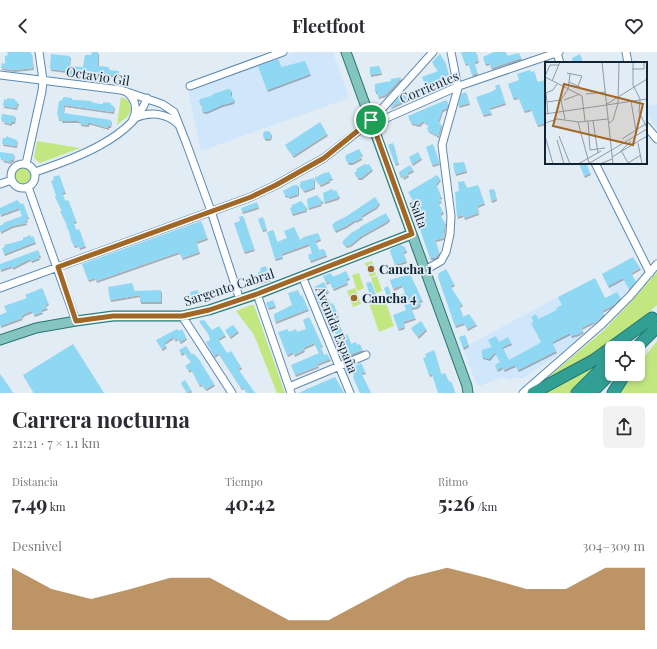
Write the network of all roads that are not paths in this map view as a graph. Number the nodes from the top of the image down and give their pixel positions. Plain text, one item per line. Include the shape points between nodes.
1 (39, 52) edge
2 (283, 52) edge
3 (346, 52) edge
4 (433, 52) edge
5 (451, 52) edge
6 (558, 52) edge
7 (626, 52) edge
8 (560, 62) edge
9 (628, 62) edge
10 (0, 75) edge
11 (42, 80) junction
12 (190, 86) dead end
13 (458, 87) junction
14 (122, 90) junction
15 (147, 98) junction
16 (132, 120) junction
17 (371, 120) junction
18 (647, 127) edge
19 (181, 128) junction
20 (657, 139) edge
21 (26, 164) junction
22 (596, 164) edge
23 (35, 172) junction
24 (12, 180) junction
25 (0, 184) edge
26 (28, 187) junction
27 (211, 211) junction
28 (412, 234) junction
29 (657, 264) edge
30 (58, 267) junction
31 (425, 270) junction
32 (650, 273) junction
33 (302, 276) junction
34 (0, 288) edge
35 (257, 294) junction
36 (240, 300) junction
37 (182, 316) junction
38 (655, 319) edge
39 (76, 321) junction
40 (657, 334) edge
41 (0, 340) edge
42 (630, 341) edge
43 (641, 341) edge
44 (645, 349) edge
45 (366, 355) dead end
46 (605, 365) edge
47 (339, 366) junction
48 (605, 379) edge
49 (621, 381) edge
50 (467, 389) edge
51 (290, 390) edge
52 (232, 393) edge
53 (350, 393) edge
54 (473, 393) edge
55 (523, 393) edge
56 (533, 393) edge
57 (577, 393) edge
58 (591, 393) edge
59 (613, 393) edge

1 - 11 street
2 - 12 street
3 - 17 main road, Salta
4 - 17 street
5 - 13 street
6 - 8 street
6 - 13 street, Corrientes
7 - 9 street
10 - 11 street, Octavio Gil
11 - 14 street, Octavio Gil
11 - 21 street
13 - 17 street, Corrientes via 382,120
13 - 31 street via 442,145 451,216 450,234 441,261
14 - 15 street, Octavio Gil
14 - 16 street via 130,95 135,103
15 - 16 street via 142,110
15 - 19 street, Octavio Gil via 172,111
16 - 19 street via 144,115 158,114 169,118
16 - 23 street via 88,151
17 - 27 street, Corrientes via 324,158 251,197
17 - 28 main road, Salta
18 - 20 street
19 - 27 street, Octavio Gil
21 - 23 street
21 - 24 street via 13,169
22 - 32 street
23 - 26 street via 34,181
24 - 25 street
24 - 26 street via 17,186
26 - 30 street
27 - 30 street, Corrientes
27 - 36 street, Octavio Gil
28 - 31 main road, Salta
28 - 33 main road, Sargento Cabral
29 - 32 street
30 - 34 street, Corrientes
30 - 39 street
31 - 50 main road, Salta
32 - 55 street via 602,324
33 - 35 main road, Sargento Cabral
33 - 47 street, Avenida España
35 - 36 main road, Sargento Cabral
35 - 51 street
36 - 37 main road, Sargento Cabral
37 - 39 main road, Sargento Cabral via 113,316
37 - 52 street
38 - 42 highway
38 - 43 highway
38 - 56 highway via 594,360
39 - 41 main road, Sargento Cabral via 36,328
40 - 44 highway
45 - 47 street
46 - 57 highway
47 - 51 street
47 - 53 street, Avenida España
48 - 58 highway
49 - 59 highway
50 - 54 main road, Salta

